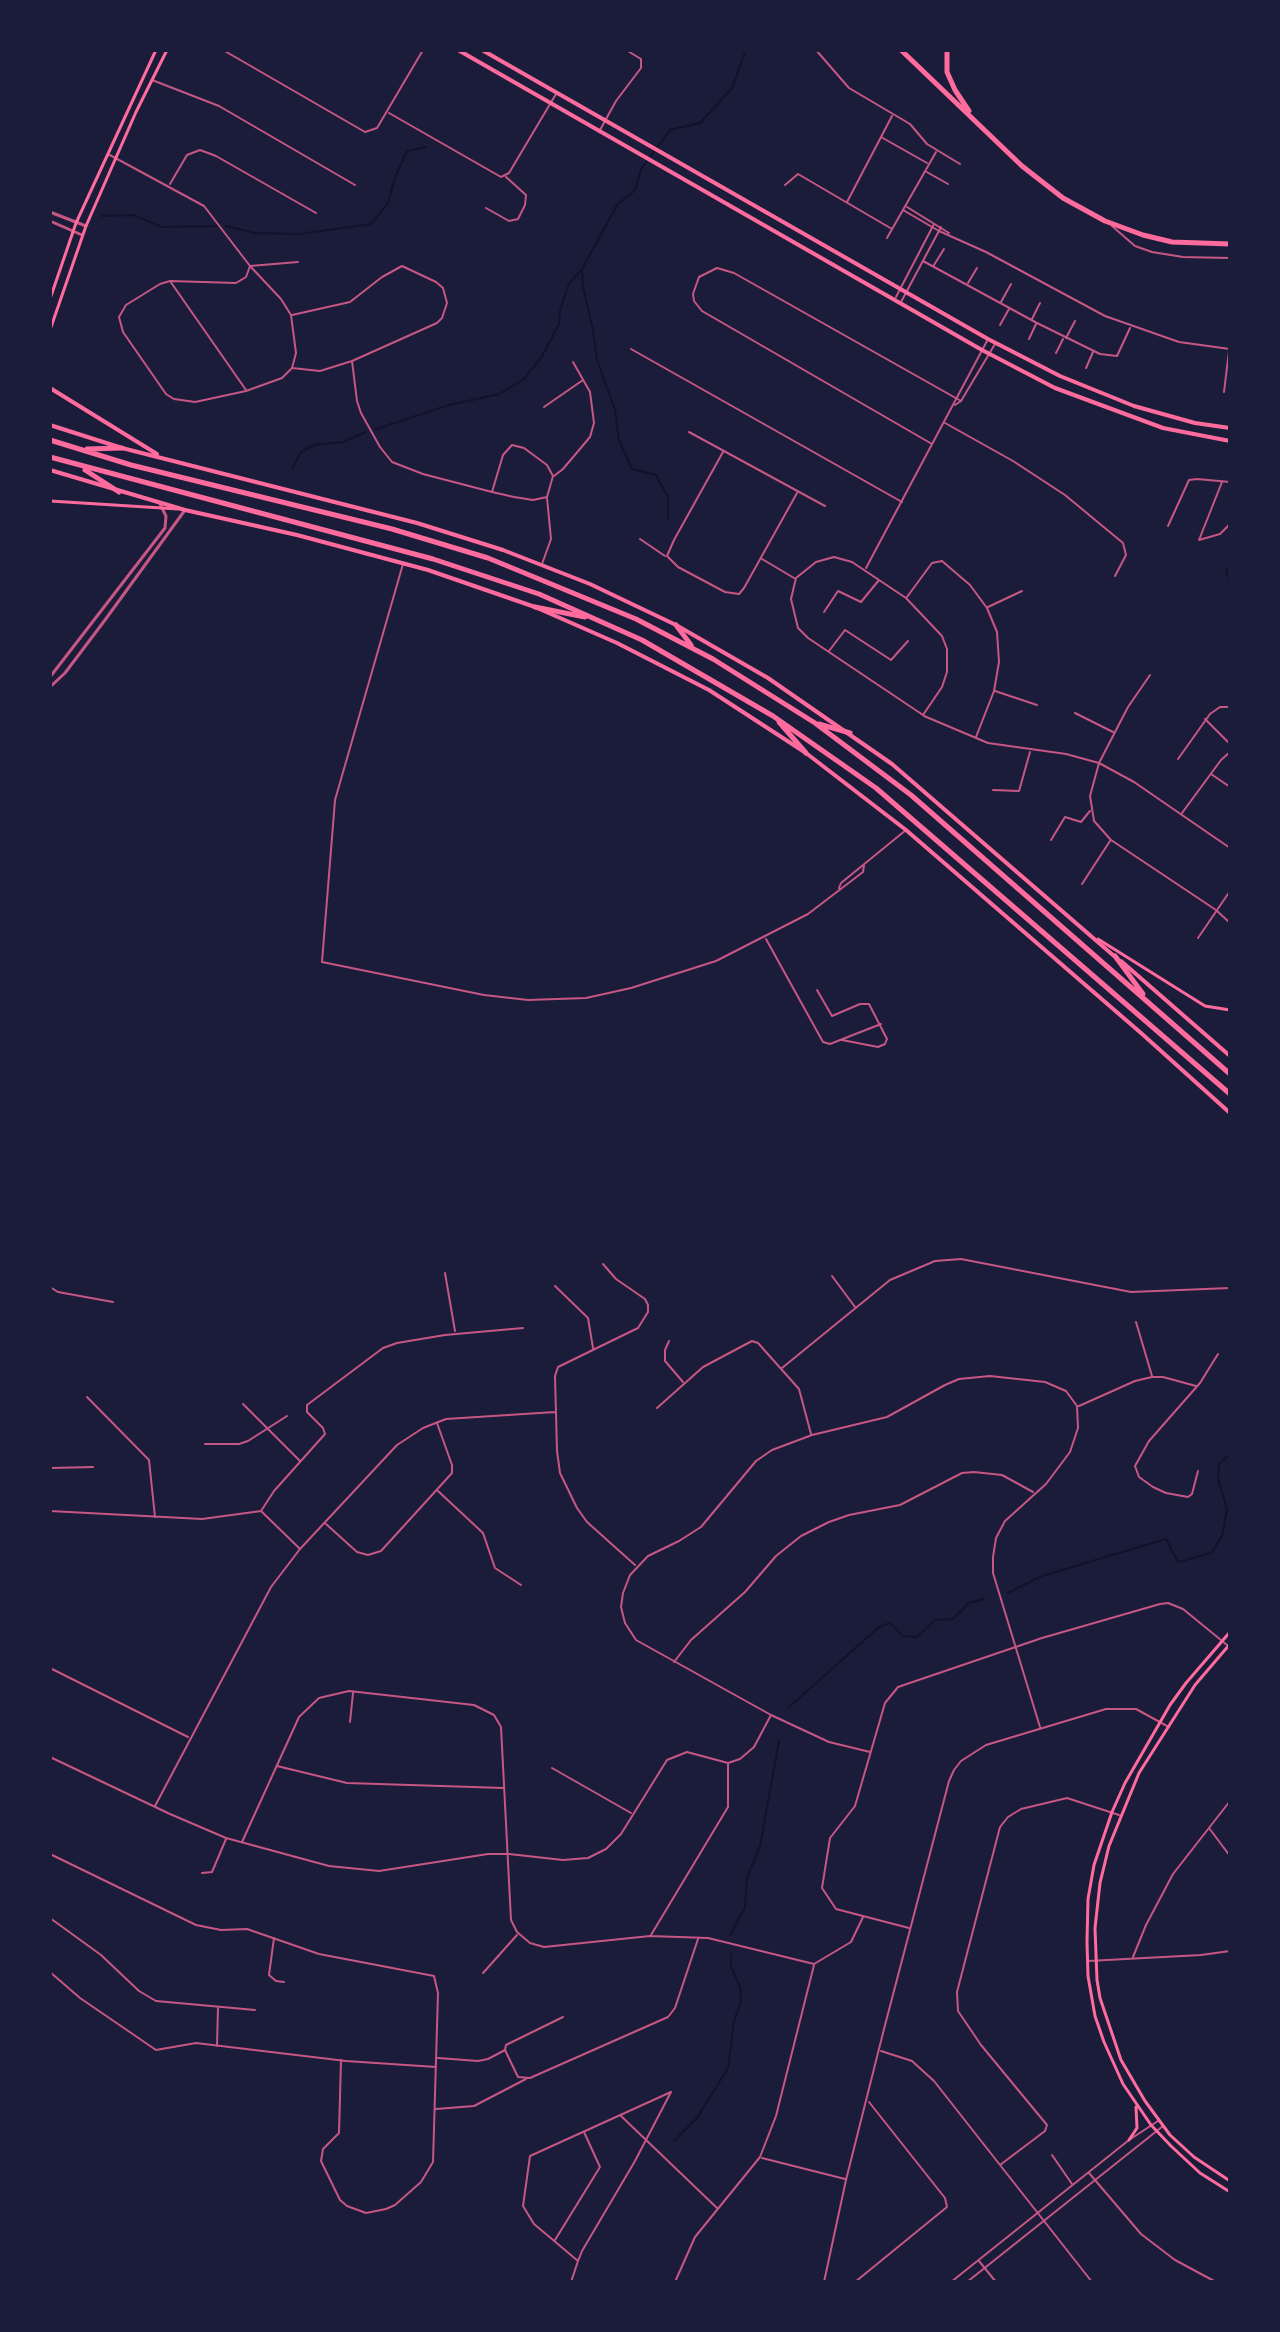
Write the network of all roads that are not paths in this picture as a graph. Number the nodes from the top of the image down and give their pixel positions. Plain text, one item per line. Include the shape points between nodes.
1 (156, 50) edge
2 (167, 50) edge
3 (223, 50) edge
4 (423, 50) edge
5 (458, 50) edge
6 (482, 50) edge
7 (626, 50) edge
8 (816, 50) edge
9 (901, 50) edge
10 (947, 50) edge
11 (151, 79) junction
12 (556, 93) junction
13 (550, 103) junction
14 (387, 112) junction
15 (893, 115) junction
16 (605, 121) junction
17 (599, 131) junction
18 (988, 132) junction
19 (881, 137) junction
20 (937, 151) junction
21 (107, 153) junction
22 (116, 157) junction
23 (928, 164) junction
24 (960, 164) dead end
25 (924, 171) junction
26 (506, 176) junction
27 (948, 184) dead end
28 (169, 185) junction
29 (355, 185) dead end
30 (785, 185) dead end
31 (847, 202) junction
32 (905, 205) junction
33 (486, 208) dead end
34 (903, 210) junction
35 (50, 212) edge
36 (316, 213) dead end
37 (50, 221) edge
38 (1105, 221) junction
39 (76, 223) junction
40 (86, 226) junction
41 (934, 226) junction
42 (892, 229) junction
43 (940, 229) junction
44 (73, 231) junction
45 (82, 235) junction
46 (887, 238) dead end
47 (1230, 244) edge
48 (944, 249) dead end
49 (1230, 258) edge
50 (923, 261) junction
51 (298, 262) dead end
52 (250, 266) junction
53 (934, 266) junction
54 (977, 268) dead end
55 (170, 281) junction
56 (967, 284) junction
57 (1011, 284) dead end
58 (900, 289) junction
59 (906, 293) junction
60 (50, 299) edge
61 (894, 300) junction
62 (900, 303) junction
63 (1001, 303) junction
64 (1040, 303) dead end
65 (1010, 308) junction
66 (291, 315) junction
67 (1031, 320) junction
68 (1075, 321) dead end
69 (1037, 323) junction
70 (1000, 325) dead end
71 (1130, 327) junction
72 (50, 330) edge
73 (1065, 338) junction
74 (988, 339) junction
75 (1029, 339) dead end
76 (995, 343) junction
77 (631, 349) dead end
78 (1230, 349) edge
79 (982, 350) junction
80 (1094, 351) junction
81 (1056, 353) dead end
82 (990, 354) junction
83 (352, 361) junction
84 (573, 362) dead end
85 (292, 368) junction
86 (1086, 368) dead end
87 (584, 379) junction
88 (51, 387) edge
89 (246, 391) junction
90 (1224, 392) dead end
91 (955, 399) junction
92 (961, 401) junction
93 (954, 406) junction
94 (544, 407) dead end
95 (944, 423) junction
96 (50, 425) edge
97 (1230, 428) edge
98 (689, 432) dead end
99 (50, 440) edge
100 (1230, 441) edge
101 (932, 444) junction
102 (122, 448) junction
103 (79, 449) junction
104 (723, 452) junction
105 (50, 457) edge
106 (163, 458) junction
107 (81, 467) junction
108 (50, 470) edge
109 (553, 476) junction
110 (1222, 482) junction
111 (1230, 482) edge
112 (119, 492) junction
113 (492, 492) junction
114 (797, 493) junction
115 (547, 497) junction
116 (50, 501) edge
117 (159, 502) junction
118 (902, 502) junction
119 (825, 506) dead end
120 (163, 509) junction
121 (185, 510) junction
122 (1230, 524) edge
123 (1168, 526) dead end
124 (640, 539) dead end
125 (667, 556) junction
126 (761, 559) junction
127 (403, 562) junction
128 (542, 564) junction
129 (865, 569) junction
130 (1115, 576) dead end
131 (796, 578) junction
132 (880, 579) junction
133 (1022, 591) dead end
134 (906, 598) junction
135 (535, 607) junction
136 (987, 608) junction
137 (824, 612) dead end
138 (597, 619) junction
139 (676, 625) junction
140 (81, 639) junction
141 (908, 641) dead end
142 (87, 644) junction
143 (694, 649) junction
144 (828, 652) junction
145 (1150, 675) dead end
146 (50, 677) edge
147 (50, 687) edge
148 (994, 691) junction
149 (1037, 705) dead end
150 (1230, 707) edge
151 (1075, 713) dead end
152 (923, 715) junction
153 (773, 716) junction
154 (1205, 719) junction
155 (815, 723) junction
156 (850, 733) junction
157 (1114, 733) junction
158 (976, 738) junction
159 (1230, 744) edge
160 (1031, 749) junction
161 (1230, 752) edge
162 (806, 753) junction
163 (1178, 759) dead end
164 (1099, 763) junction
165 (1210, 773) junction
166 (1230, 787) edge
167 (993, 790) dead end
168 (1090, 810) junction
169 (1181, 814) junction
170 (906, 830) junction
171 (1051, 840) dead end
172 (1111, 840) junction
173 (1230, 848) edge
174 (1082, 884) dead end
175 (1230, 891) edge
176 (1216, 910) junction
177 (1230, 923) edge
178 (1092, 936) junction
179 (765, 938) junction
180 (1198, 938) dead end
181 (1115, 956) junction
182 (817, 990) dead end
183 (1151, 1004) junction
184 (1230, 1010) edge
185 (881, 1024) junction
186 (841, 1040) junction
187 (1230, 1056) edge
188 (50, 1062) edge
189 (1230, 1074) edge
190 (50, 1083) edge
191 (1230, 1096) edge
192 (1230, 1113) edge
193 (603, 1264) dead end
194 (445, 1273) dead end
195 (832, 1276) dead end
196 (555, 1286) dead end
197 (50, 1287) edge
198 (1230, 1288) edge
199 (113, 1302) dead end
200 (856, 1308) junction
201 (1136, 1322) dead end
202 (523, 1328) dead end
203 (455, 1334) junction
204 (669, 1341) dead end
205 (593, 1350) junction
206 (1218, 1354) dead end
207 (782, 1368) junction
208 (1152, 1377) junction
209 (684, 1382) junction
210 (1196, 1386) junction
211 (87, 1397) dead end
212 (243, 1404) dead end
213 (1077, 1406) junction
214 (657, 1408) dead end
215 (555, 1412) junction
216 (287, 1416) dead end
217 (437, 1422) junction
218 (268, 1430) junction
219 (812, 1435) junction
220 (50, 1437) edge
221 (205, 1444) dead end
222 (50, 1455) edge
223 (300, 1461) junction
224 (93, 1467) dead end
225 (50, 1468) edge
226 (1198, 1471) dead end
227 (437, 1489) junction
228 (1035, 1494) junction
229 (50, 1511) edge
230 (261, 1511) junction
231 (155, 1517) junction
232 (325, 1523) junction
233 (300, 1549) junction
234 (636, 1566) junction
235 (521, 1585) dead end
236 (1230, 1632) edge
237 (1222, 1640) junction
238 (1229, 1645) edge
239 (1015, 1647) junction
240 (674, 1662) junction
241 (50, 1668) edge
242 (353, 1692) junction
243 (771, 1715) junction
244 (1160, 1721) junction
245 (350, 1722) dead end
246 (1167, 1726) junction
247 (1040, 1727) junction
248 (190, 1738) junction
249 (870, 1752) junction
250 (50, 1757) edge
251 (728, 1763) junction
252 (277, 1766) junction
253 (552, 1768) dead end
254 (505, 1788) junction
255 (1230, 1801) edge
256 (155, 1807) junction
257 (1112, 1812) junction
258 (632, 1814) junction
259 (1120, 1815) junction
260 (1208, 1826) junction
261 (226, 1838) junction
262 (242, 1842) junction
263 (50, 1854) edge
264 (509, 1854) junction
265 (1230, 1856) edge
266 (202, 1873) dead end
267 (863, 1917) junction
268 (50, 1918) edge
269 (910, 1928) junction
270 (518, 1934) junction
271 (650, 1936) junction
272 (274, 1937) junction
273 (698, 1938) junction
274 (1230, 1951) edge
275 (1133, 1957) junction
276 (1096, 1960) junction
277 (1087, 1961) junction
278 (814, 1964) junction
279 (50, 1972) edge
280 (483, 1973) dead end
281 (284, 1982) dead end
282 (218, 2007) junction
283 (255, 2010) dead end
284 (563, 2017) dead end
285 (217, 2046) junction
286 (505, 2050) junction
287 (880, 2051) junction
288 (436, 2058) junction
289 (341, 2060) junction
290 (436, 2067) junction
291 (527, 2078) junction
292 (868, 2100) junction
293 (1135, 2104) junction
294 (436, 2109) junction
295 (620, 2114) junction
296 (1159, 2120) junction
297 (1151, 2125) junction
298 (1163, 2126) junction
299 (583, 2131) junction
300 (1156, 2132) junction
301 (647, 2140) junction
302 (1129, 2140) junction
303 (1052, 2155) dead end
304 (760, 2157) junction
305 (1000, 2165) junction
306 (1089, 2173) junction
307 (846, 2180) junction
308 (1094, 2180) junction
309 (1230, 2181) edge
310 (1074, 2185) junction
311 (1230, 2192) edge
312 (717, 2208) junction
313 (1039, 2214) junction
314 (1044, 2221) junction
315 (555, 2240) junction
316 (979, 2260) junction
317 (578, 2261) junction
318 (985, 2267) junction
319 (571, 2282) edge
320 (675, 2282) edge
321 (824, 2282) edge
322 (855, 2282) edge
323 (951, 2282) edge
324 (967, 2282) edge
325 (996, 2282) edge
326 (1092, 2282) edge
327 (1216, 2282) edge

1 - 21 main road
2 - 11 main road
3 - 14 street via 359,130 371,132
4 - 14 street
5 - 13 main road
6 - 12 main road
7 - 16 street via 641,59 641,68
8 - 15 street via 849,88
9 - 18 highway
10 - 18 highway via 947,72 955,90
11 - 22 main road
11 - 29 street via 219,106
12 - 13 street
12 - 16 main road
13 - 17 main road
13 - 26 street
14 - 26 street
15 - 19 street
15 - 20 street
16 - 17 street
16 - 58 main road
17 - 61 main road
18 - 38 highway via 1063,198
19 - 23 street
19 - 31 street
20 - 23 street
20 - 24 street
21 - 22 street
21 - 39 main road
22 - 28 street
22 - 40 main road
23 - 25 street
25 - 27 street
25 - 32 street
26 - 33 street via 526,195 518,219 509,221
28 - 36 street via 187,155 200,150
28 - 52 street via 204,206
30 - 31 street via 798,174
31 - 42 street
32 - 34 street
32 - 41 street
34 - 41 street
34 - 42 street
35 - 39 street
37 - 44 street
38 - 47 highway via 1172,242
38 - 49 street via 1135,246 1152,252
39 - 40 street
39 - 44 main road
40 - 45 main road
41 - 43 street
41 - 58 street
42 - 46 street
43 - 50 street
43 - 71 street
44 - 45 street
44 - 60 main road
45 - 72 main road
48 - 53 street
50 - 53 street
50 - 59 street
51 - 52 street
52 - 55 street via 242,282
52 - 66 street
53 - 56 street
54 - 56 street
55 - 89 street
55 - 89 street via 126,305 119,317 133,347 174,399 195,402
56 - 63 street
57 - 63 street
58 - 59 main road
58 - 61 street
59 - 62 street
59 - 74 main road
61 - 62 main road
62 - 79 main road
63 - 65 street
64 - 67 street
65 - 67 street
65 - 70 street
66 - 83 street via 350,302 398,267 420,272 443,288 447,303 437,323
66 - 85 street via 296,353
67 - 69 street
68 - 73 street
69 - 73 street
69 - 75 street
71 - 78 street via 1179,342
71 - 80 street via 1117,356
73 - 80 street
73 - 81 street
74 - 76 main road
74 - 79 street
76 - 82 street
76 - 97 main road via 1134,406
77 - 118 street
78 - 90 street
79 - 82 main road
79 - 91 street
80 - 86 street
82 - 92 street
82 - 100 main road via 1055,388 1129,417
83 - 85 street via 320,371
83 - 113 street via 361,413 392,462
84 - 87 street
85 - 89 street via 282,378
87 - 94 street
87 - 109 street via 594,409 590,437
88 - 106 main road
91 - 92 street
91 - 93 street
91 - 101 street via 724,268 709,270 694,285 694,301 702,311
92 - 93 street
93 - 95 street
95 - 101 street
95 - 130 street via 1055,489 1123,543 1126,555
96 - 102 main road
98 - 104 street
99 - 103 highway
101 - 118 street
102 - 103 highway
102 - 106 main road
103 - 143 highway via 488,558 636,619
104 - 114 street
104 - 125 street
105 - 107 highway
106 - 128 main road via 417,523
107 - 112 highway
107 - 138 highway via 433,559
108 - 112 main road
109 - 113 street via 547,465 512,445 503,455
109 - 115 street
110 - 111 street
110 - 122 street via 1199,540 1220,534
110 - 123 street via 1189,480
112 - 117 main road
113 - 115 street via 533,500
114 - 119 street
114 - 126 street
115 - 128 street via 551,539
116 - 120 main road
117 - 120 street
117 - 121 main road
118 - 129 street
120 - 121 main road
120 - 140 street via 165,528
121 - 127 main road
121 - 142 street
124 - 125 street
125 - 126 street via 678,567 733,594 744,588
126 - 131 street
127 - 135 main road
127 - 179 street via 335,800 322,962 484,995 586,998 703,966
128 - 139 main road
129 - 131 street via 834,557 816,562
129 - 132 street
131 - 144 street via 791,599 798,628
132 - 134 street
132 - 137 street via 861,602 838,591
133 - 136 street
134 - 136 street via 932,563 942,561
134 - 152 street via 934,625 947,649 942,687
135 - 138 highway
135 - 162 main road via 709,690
136 - 148 street via 999,649
138 - 153 highway
139 - 143 highway
139 - 156 main road
140 - 142 street
140 - 146 street
141 - 144 street via 891,660 845,630
142 - 147 street
143 - 155 highway
144 - 152 street
145 - 157 street
148 - 149 street
148 - 158 street
150 - 154 street
151 - 157 street
152 - 158 street
153 - 162 highway
153 - 191 highway via 876,788
154 - 159 street
154 - 163 street
155 - 156 highway
155 - 183 highway via 911,795
156 - 178 main road via 935,799
157 - 164 street
158 - 160 street
160 - 164 street
160 - 167 street via 1019,791
161 - 165 street
162 - 170 main road
164 - 168 street
164 - 169 street
165 - 166 street
165 - 169 street
168 - 171 street via 1081,822 1065,817
168 - 172 street via 1098,829
169 - 173 street
170 - 179 street via 845,888
170 - 192 main road
172 - 174 street
172 - 176 street
175 - 176 street
176 - 177 street
176 - 180 street
178 - 181 main road
178 - 184 main road via 1205,1006
179 - 186 street via 820,1038 830,1044
181 - 183 highway
181 - 187 main road
182 - 185 street via 831,1015 867,1003
183 - 189 highway
185 - 186 street
185 - 186 street via 887,1039 882,1047
188 - 190 street
193 - 205 street via 645,1299 648,1308 638,1328
194 - 203 street
195 - 200 street
196 - 205 street via 588,1318
197 - 199 street
198 - 200 street via 1131,1292 944,1259 898,1276
200 - 207 street
201 - 208 street
202 - 203 street
203 - 223 street via 383,1348 310,1401 307,1412 325,1434
204 - 209 street via 665,1361
205 - 215 street via 558,1367
206 - 210 street
207 - 209 street via 750,1341
207 - 219 street via 800,1391
208 - 210 street
208 - 213 street
209 - 214 street
210 - 226 street via 1149,1441 1135,1466 1139,1477 1153,1487 1188,1497
211 - 231 street via 149,1460
212 - 218 street
213 - 219 street via 1066,1391 1045,1382 969,1377 887,1417
213 - 228 street via 1078,1428 1070,1452
215 - 217 street
215 - 234 street via 557,1456 567,1492 587,1522
216 - 218 street
217 - 227 street via 453,1469
217 - 232 street via 397,1445
218 - 221 street via 239,1444
218 - 223 street
219 - 234 street via 763,1455 701,1527
220 - 222 street
223 - 230 street
224 - 225 street
227 - 232 street via 373,1554 357,1552
227 - 235 street via 483,1533 495,1568
228 - 239 street via 1005,1521 993,1557
228 - 240 street via 1002,1475 962,1473 900,1505 829,1522 776,1556
229 - 231 street
230 - 231 street via 202,1519
230 - 233 street
232 - 233 street
233 - 248 street via 271,1587
234 - 240 street via 623,1593 625,1623 636,1640
236 - 237 main road
237 - 238 street
237 - 239 street via 1168,1603
237 - 244 main road
238 - 246 main road
239 - 247 street
239 - 249 street via 898,1687 885,1703
240 - 243 street
241 - 248 street
242 - 245 street
242 - 252 street via 329,1694 304,1710
242 - 254 street via 487,1710 501,1727
243 - 249 street via 829,1742
243 - 251 street via 750,1752
244 - 246 street
244 - 247 street via 1124,1708
244 - 257 main road
246 - 259 main road
247 - 269 street via 986,1745 957,1764
248 - 256 street
249 - 267 street via 855,1806 830,1838 822,1882 836,1909
250 - 256 street
251 - 258 street via 694,1753 673,1756
251 - 271 street via 728,1807
252 - 254 street via 347,1783
252 - 262 street
253 - 258 street
254 - 264 street
255 - 260 street
256 - 261 street
257 - 259 street
257 - 277 main road via 1090,1890
257 - 305 street via 1062,1798 1021,1809 1000,1827 957,1992 958,2011 1047,2128
258 - 264 street via 612,1844 588,1858
259 - 276 main road via 1100,1883
260 - 265 street
260 - 275 street via 1166,1885
261 - 262 street
261 - 266 street via 212,1872
262 - 264 street via 368,1871
263 - 272 street via 196,1925
264 - 270 street via 511,1920
267 - 269 street
267 - 278 street via 851,1942
268 - 282 street via 156,2001
269 - 287 street
270 - 271 street via 544,1947
270 - 280 street
271 - 273 street
272 - 281 street via 269,1975
272 - 288 street via 319,1954 434,1976
273 - 278 street
273 - 291 street via 671,2015
274 - 275 street
275 - 276 street
276 - 277 street
276 - 296 main road via 1100,1998 1115,2045
277 - 293 main road via 1104,2042
278 - 304 street via 776,2116
279 - 285 street via 153,2049 188,2043
282 - 283 street
282 - 285 street
284 - 286 street via 509,2042
285 - 289 street
286 - 288 street via 488,2059
286 - 291 street via 514,2073
287 - 292 street
287 - 305 street via 902,2055 921,2067
288 - 290 street
289 - 290 street
289 - 294 street via 339,2133 321,2157 340,2200 354,2210 386,2209 421,2182 433,2162
290 - 294 street
291 - 294 street via 474,2106
292 - 307 street
292 - 322 street via 947,2207
293 - 297 main road
293 - 302 main road via 1139,2120
295 - 299 street
295 - 301 street
295 - 301 street via 671,2092
296 - 297 street
296 - 298 main road
297 - 300 main road
297 - 302 street
298 - 300 street
298 - 309 main road via 1194,2157
299 - 315 street via 600,2167
299 - 315 street via 530,2156 523,2206 534,2224
300 - 308 street
300 - 311 main road
301 - 312 street
301 - 317 street
302 - 306 street
303 - 310 street
304 - 307 street
304 - 312 street
305 - 313 street
306 - 308 street
306 - 310 street
307 - 321 street
308 - 314 street
308 - 327 street via 1141,2234
310 - 313 street
312 - 320 street via 695,2237
313 - 314 street
313 - 316 street
314 - 318 street
314 - 326 street
315 - 317 street
316 - 318 street
316 - 323 street
317 - 319 street
318 - 324 street
318 - 325 street

